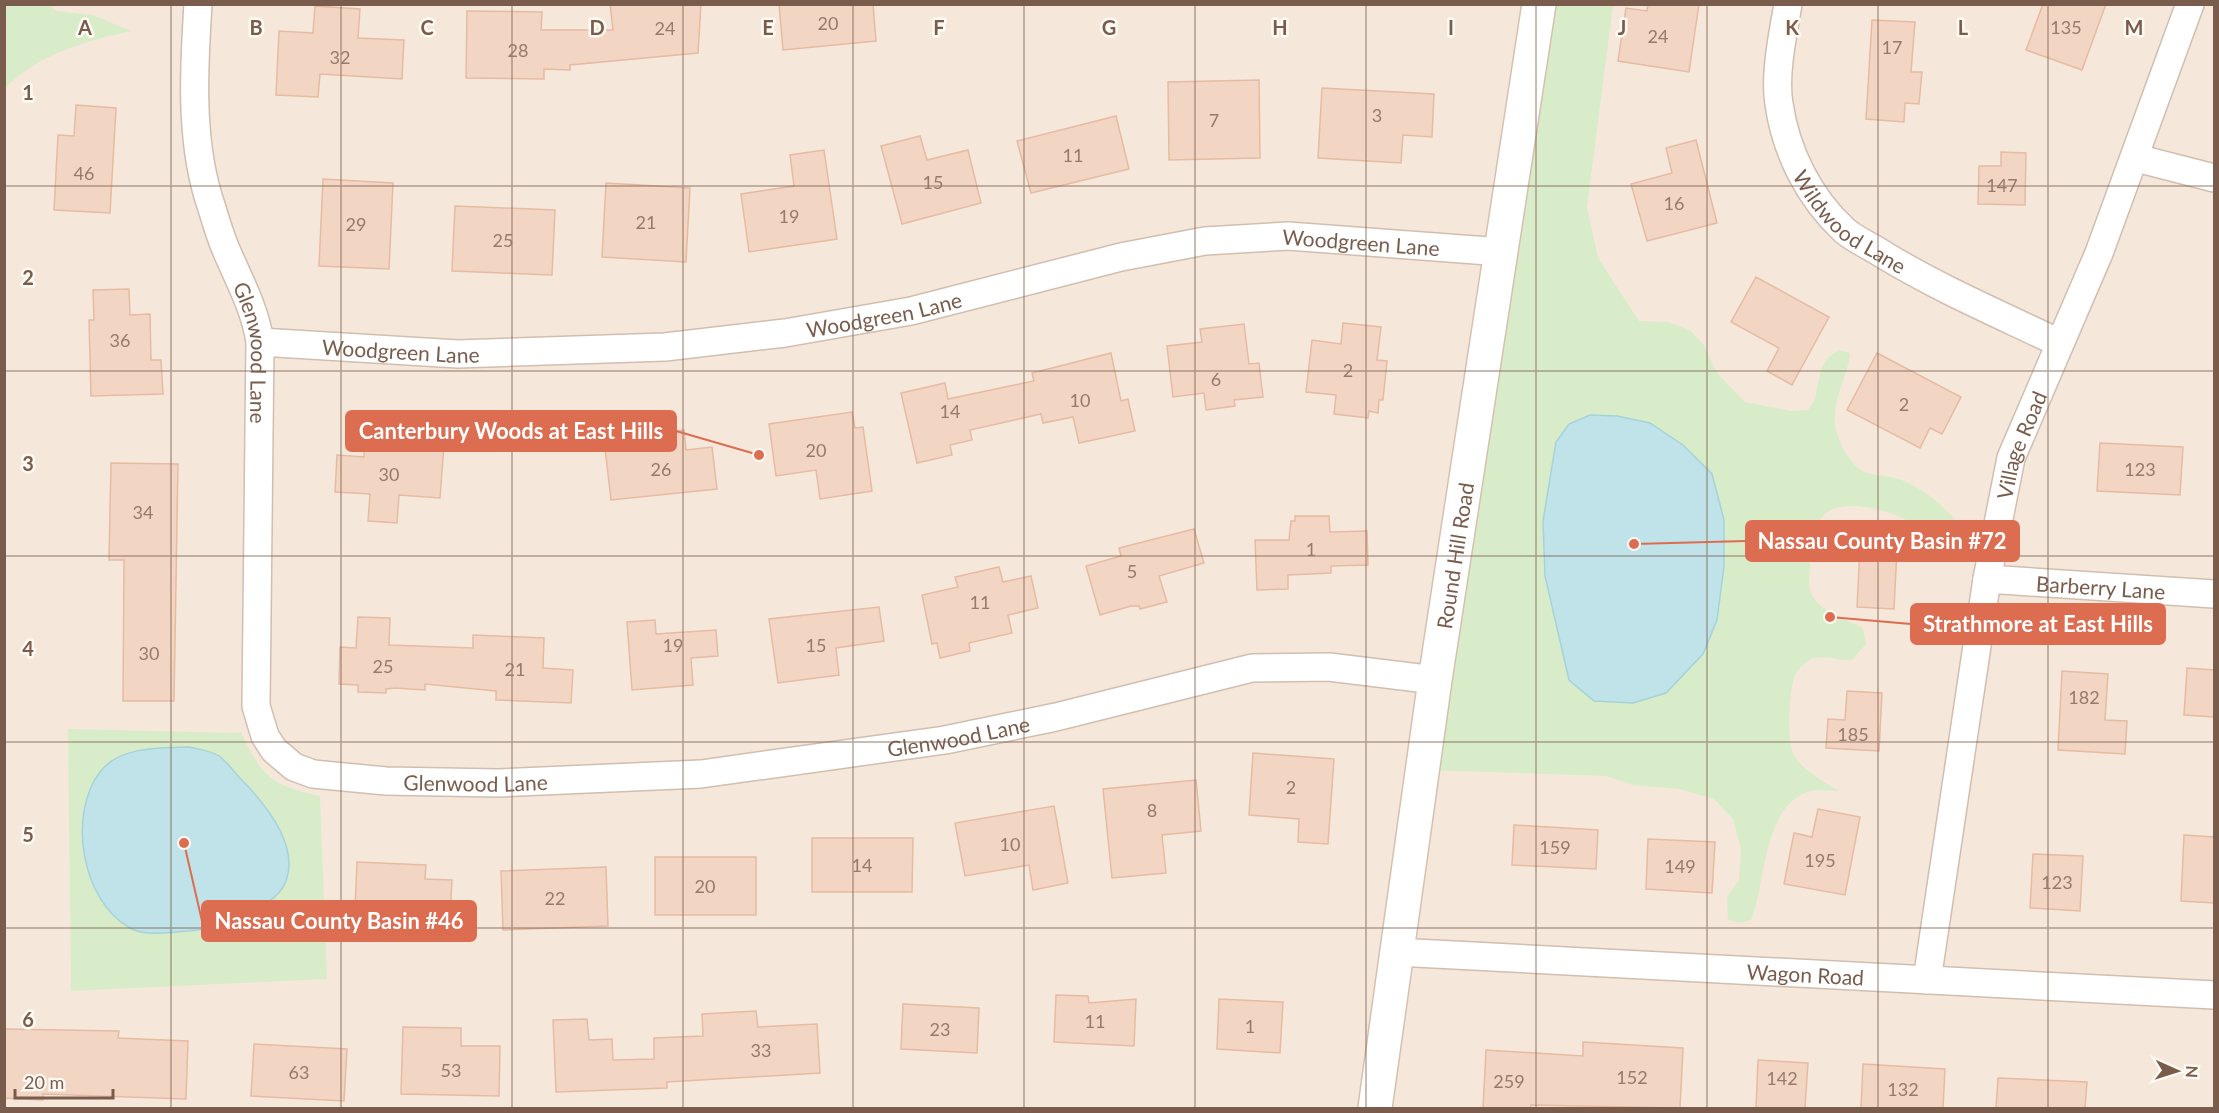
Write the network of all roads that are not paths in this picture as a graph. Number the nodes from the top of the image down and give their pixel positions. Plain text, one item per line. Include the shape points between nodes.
1 (198, 4) edge
2 (1539, 4) edge
3 (1788, 4) edge
4 (2190, 4) edge
5 (2136, 158) junction
6 (2214, 178) edge
7 (1502, 252) junction
8 (260, 342) junction
9 (2059, 343) junction
10 (1987, 579) junction
11 (2214, 594) edge
12 (1435, 680) junction
13 (1396, 952) junction
14 (1927, 980) junction
15 (2214, 995) edge
16 (1375, 1108) edge

1 - 8 street, Glenwood Lane via 194,68 207,193 226,250 258,323
2 - 7 street, Round Hill Road
3 - 9 street, Wildwood Lane via 1778,102 1799,173 1821,205 1846,232 1908,269
4 - 5 street, Village Road
5 - 6 street
5 - 9 street, Village Road
7 - 8 street, Woodgreen Lane via 1288,236 1205,241 1121,257 910,310 785,333 665,347 458,354
7 - 12 street, Round Hill Road
8 - 12 street, Glenwood Lane via 256,706 265,736 274,750 294,767 313,774 386,781 498,783 701,774 945,740 1252,668 1329,668
9 - 10 street, Village Road via 2012,458
10 - 11 street, Barberry Lane
10 - 14 street, Village Road
12 - 13 street, Round Hill Road
13 - 14 street, Wagon Road
13 - 16 street, Round Hill Road
14 - 15 street, Wagon Road

